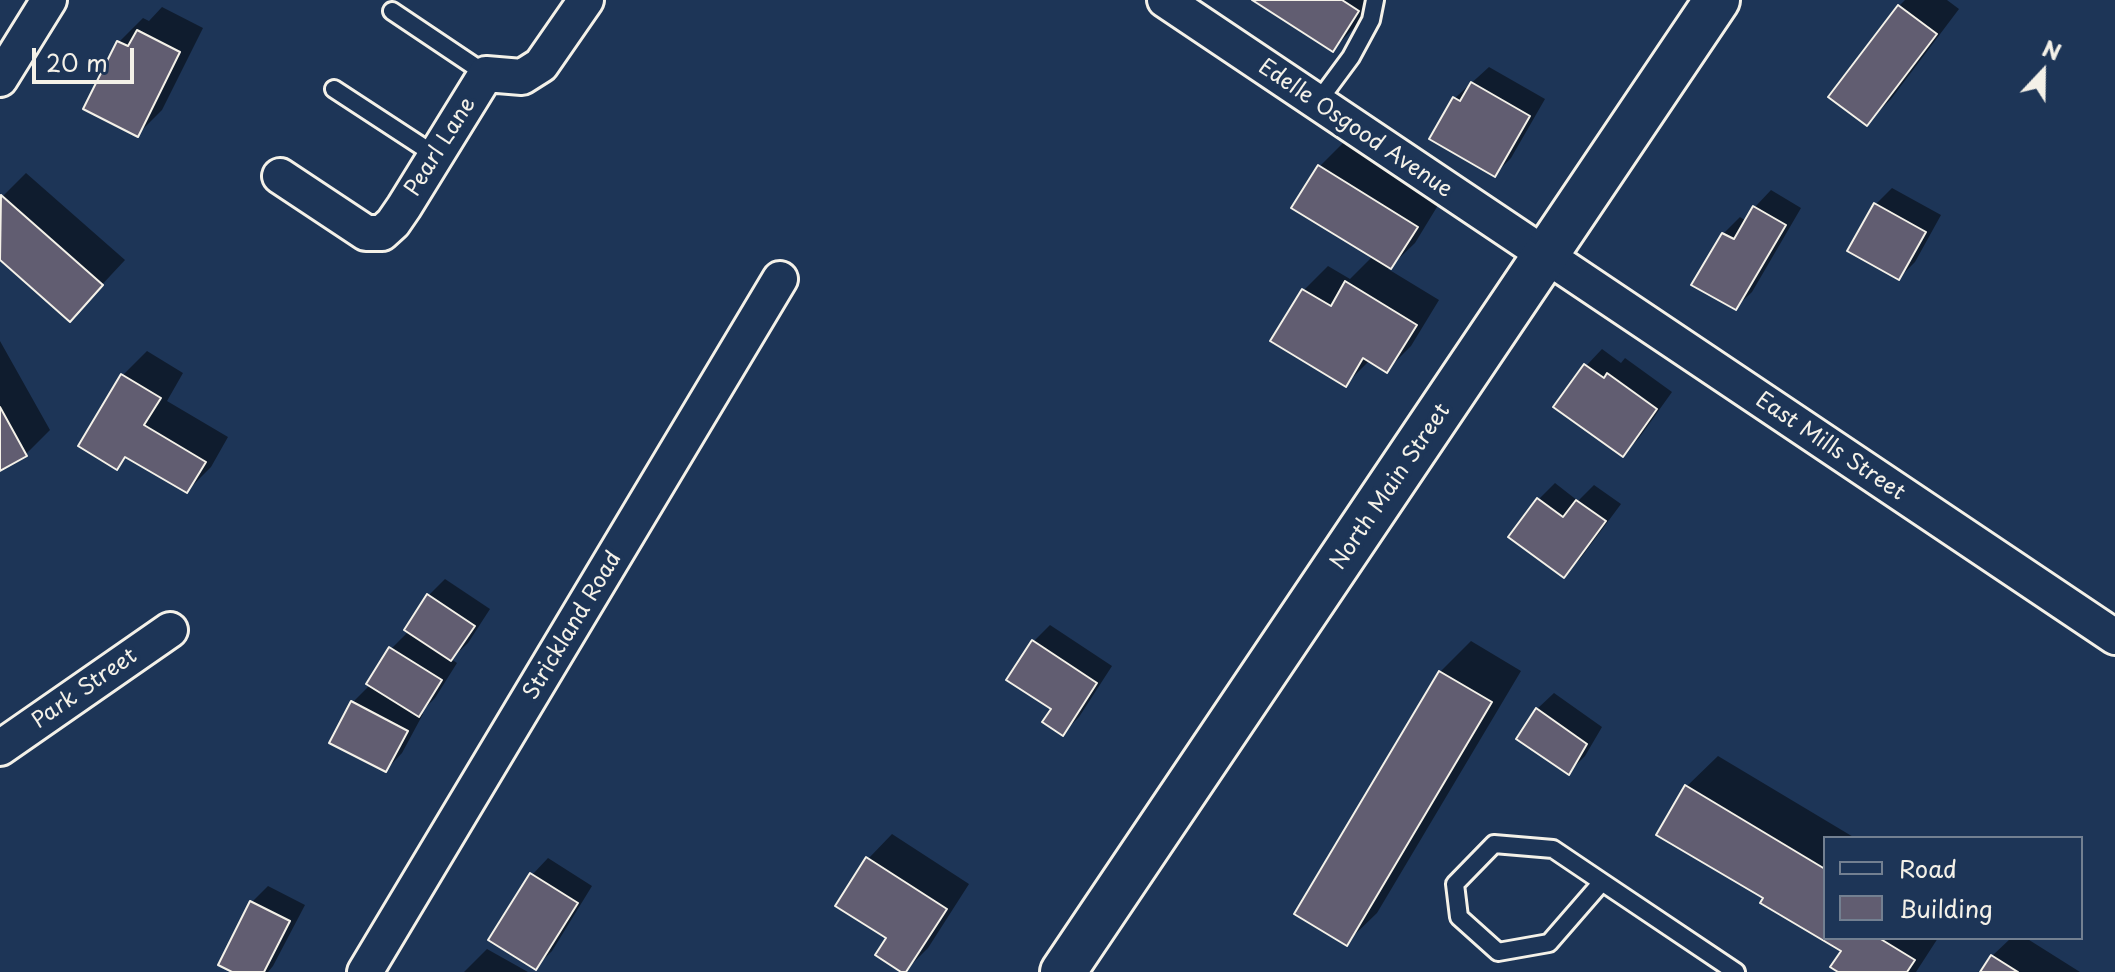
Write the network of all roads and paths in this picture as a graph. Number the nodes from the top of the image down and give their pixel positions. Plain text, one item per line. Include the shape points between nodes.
1 (49, 0) edge
2 (1165, 0) edge
3 (1375, 0) edge
4 (1717, 0) edge
5 (575, 4) edge
6 (392, 11) dead end
7 (486, 74) junction
8 (0, 79) edge
9 (334, 89) dead end
10 (1317, 103) junction
11 (435, 155) junction
12 (280, 176) dead end
13 (1546, 257) junction
14 (780, 279) dead end
15 (170, 630) dead end
16 (2115, 637) edge
17 (0, 748) edge
18 (1602, 882) junction
19 (365, 972) edge
20 (1063, 972) edge
21 (1736, 972) edge

1 - 8 street
2 - 10 street, Edelle Osgood Avenue
3 - 10 lane via 1371,20 1351,57
4 - 13 street, North Main Street
5 - 7 street, Pearl Lane via 541,65 522,77
6 - 7 lane
7 - 11 street, Pearl Lane
9 - 11 lane
10 - 13 street, Edelle Osgood Avenue
11 - 12 street, Pearl Lane via 393,223 375,235
13 - 16 street, East Mills Street
13 - 20 street, North Main Street
14 - 19 street, Strickland Road
15 - 17 street, Park Street
18 - 18 lane via 1553,849 1494,844 1455,884 1459,917 1498,952 1549,943
18 - 21 lane

